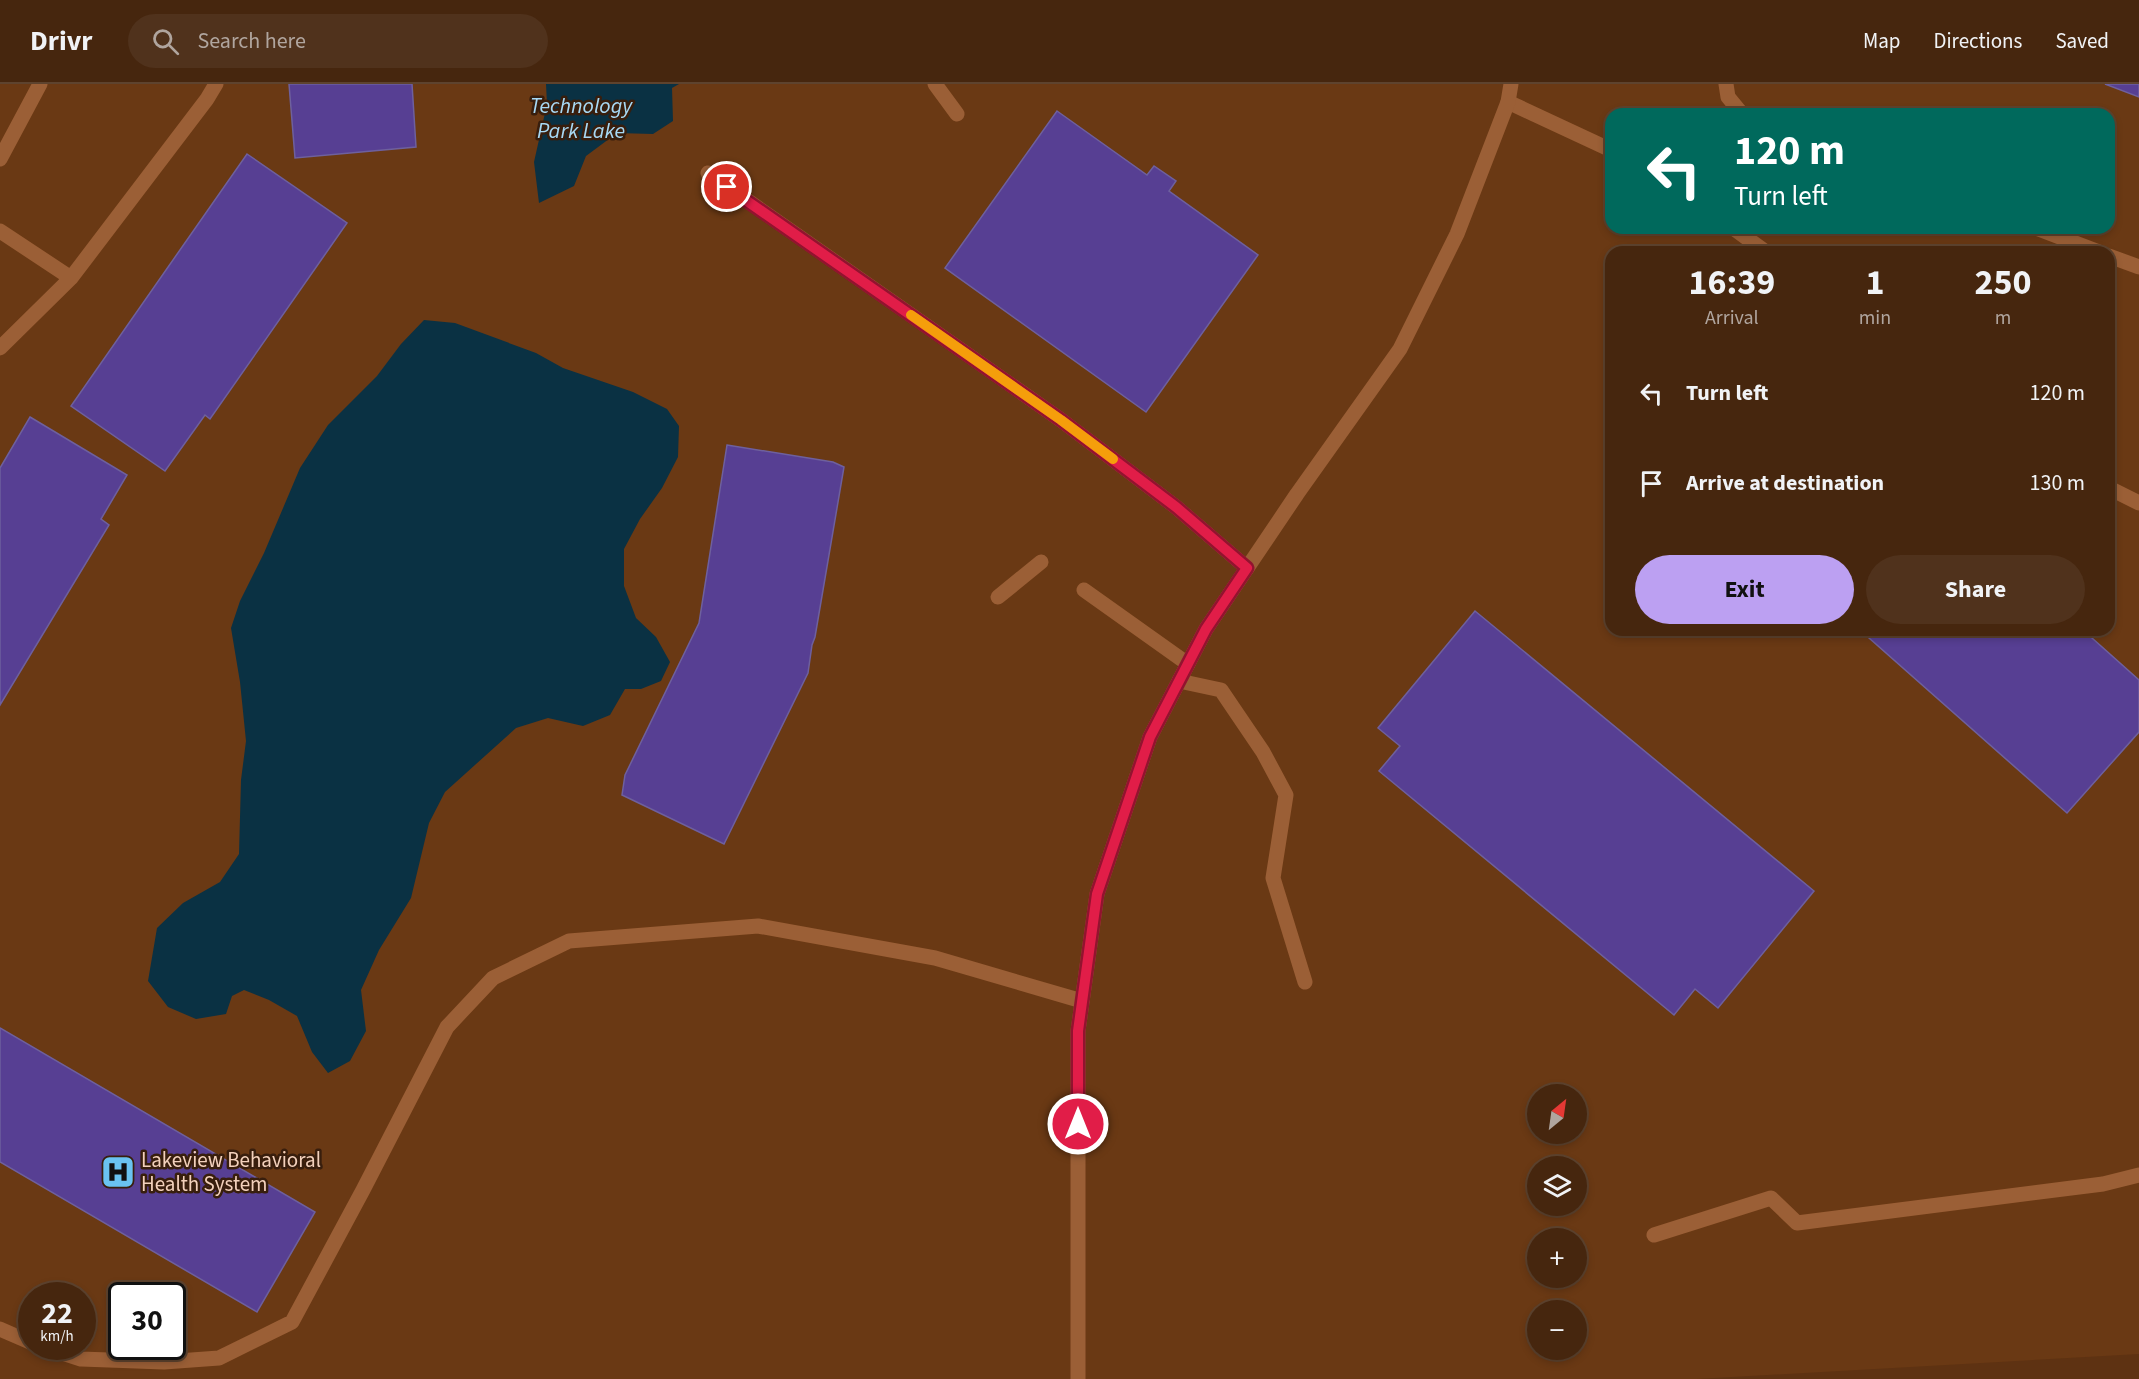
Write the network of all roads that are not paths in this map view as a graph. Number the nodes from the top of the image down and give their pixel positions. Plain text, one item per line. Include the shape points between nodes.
1 (40, 84) edge
2 (216, 84) edge
3 (935, 84) edge
4 (1511, 84) edge
5 (1726, 84) edge
6 (1508, 102) junction
7 (1737, 108) edge
8 (957, 114) dead end
9 (1605, 147) edge
10 (0, 159) edge
11 (708, 173) dead end
12 (0, 231) edge
13 (1741, 234) edge
14 (2052, 234) edge
15 (1758, 246) edge
16 (2083, 246) edge
17 (2115, 258) edge
18 (2139, 267) edge
19 (71, 278) junction
20 (0, 348) edge
21 (2115, 491) edge
22 (2139, 503) edge
23 (1041, 562) dead end
24 (1247, 568) junction
25 (1084, 590) dead end
26 (999, 597) dead end
27 (1188, 664) junction
28 (1179, 681) junction
29 (1305, 982) dead end
30 (1082, 1001) junction
31 (2139, 1175) edge
32 (1654, 1235) dead end
33 (0, 1329) edge
34 (18, 1337) edge
35 (96, 1360) edge
36 (1078, 1379) edge

1 - 10 street
2 - 19 street
3 - 8 street
4 - 6 street
5 - 7 street via 1728,97
6 - 9 street
6 - 24 street via 1457,234 1400,349
11 - 24 street via 1061,420 1176,507
12 - 19 street
13 - 15 street
14 - 16 street
17 - 18 street
19 - 20 street
21 - 22 street
23 - 26 street
24 - 27 street
25 - 27 street
27 - 28 street
28 - 29 street via 1221,690 1263,752 1286,795 1273,878
28 - 30 street via 1150,737 1097,894
30 - 35 street via 935,958 758,926 569,941 493,978 447,1027 292,1322 219,1358 164,1362
30 - 36 street via 1078,1031
31 - 32 street via 2103,1184 1797,1223 1771,1198
33 - 34 street

